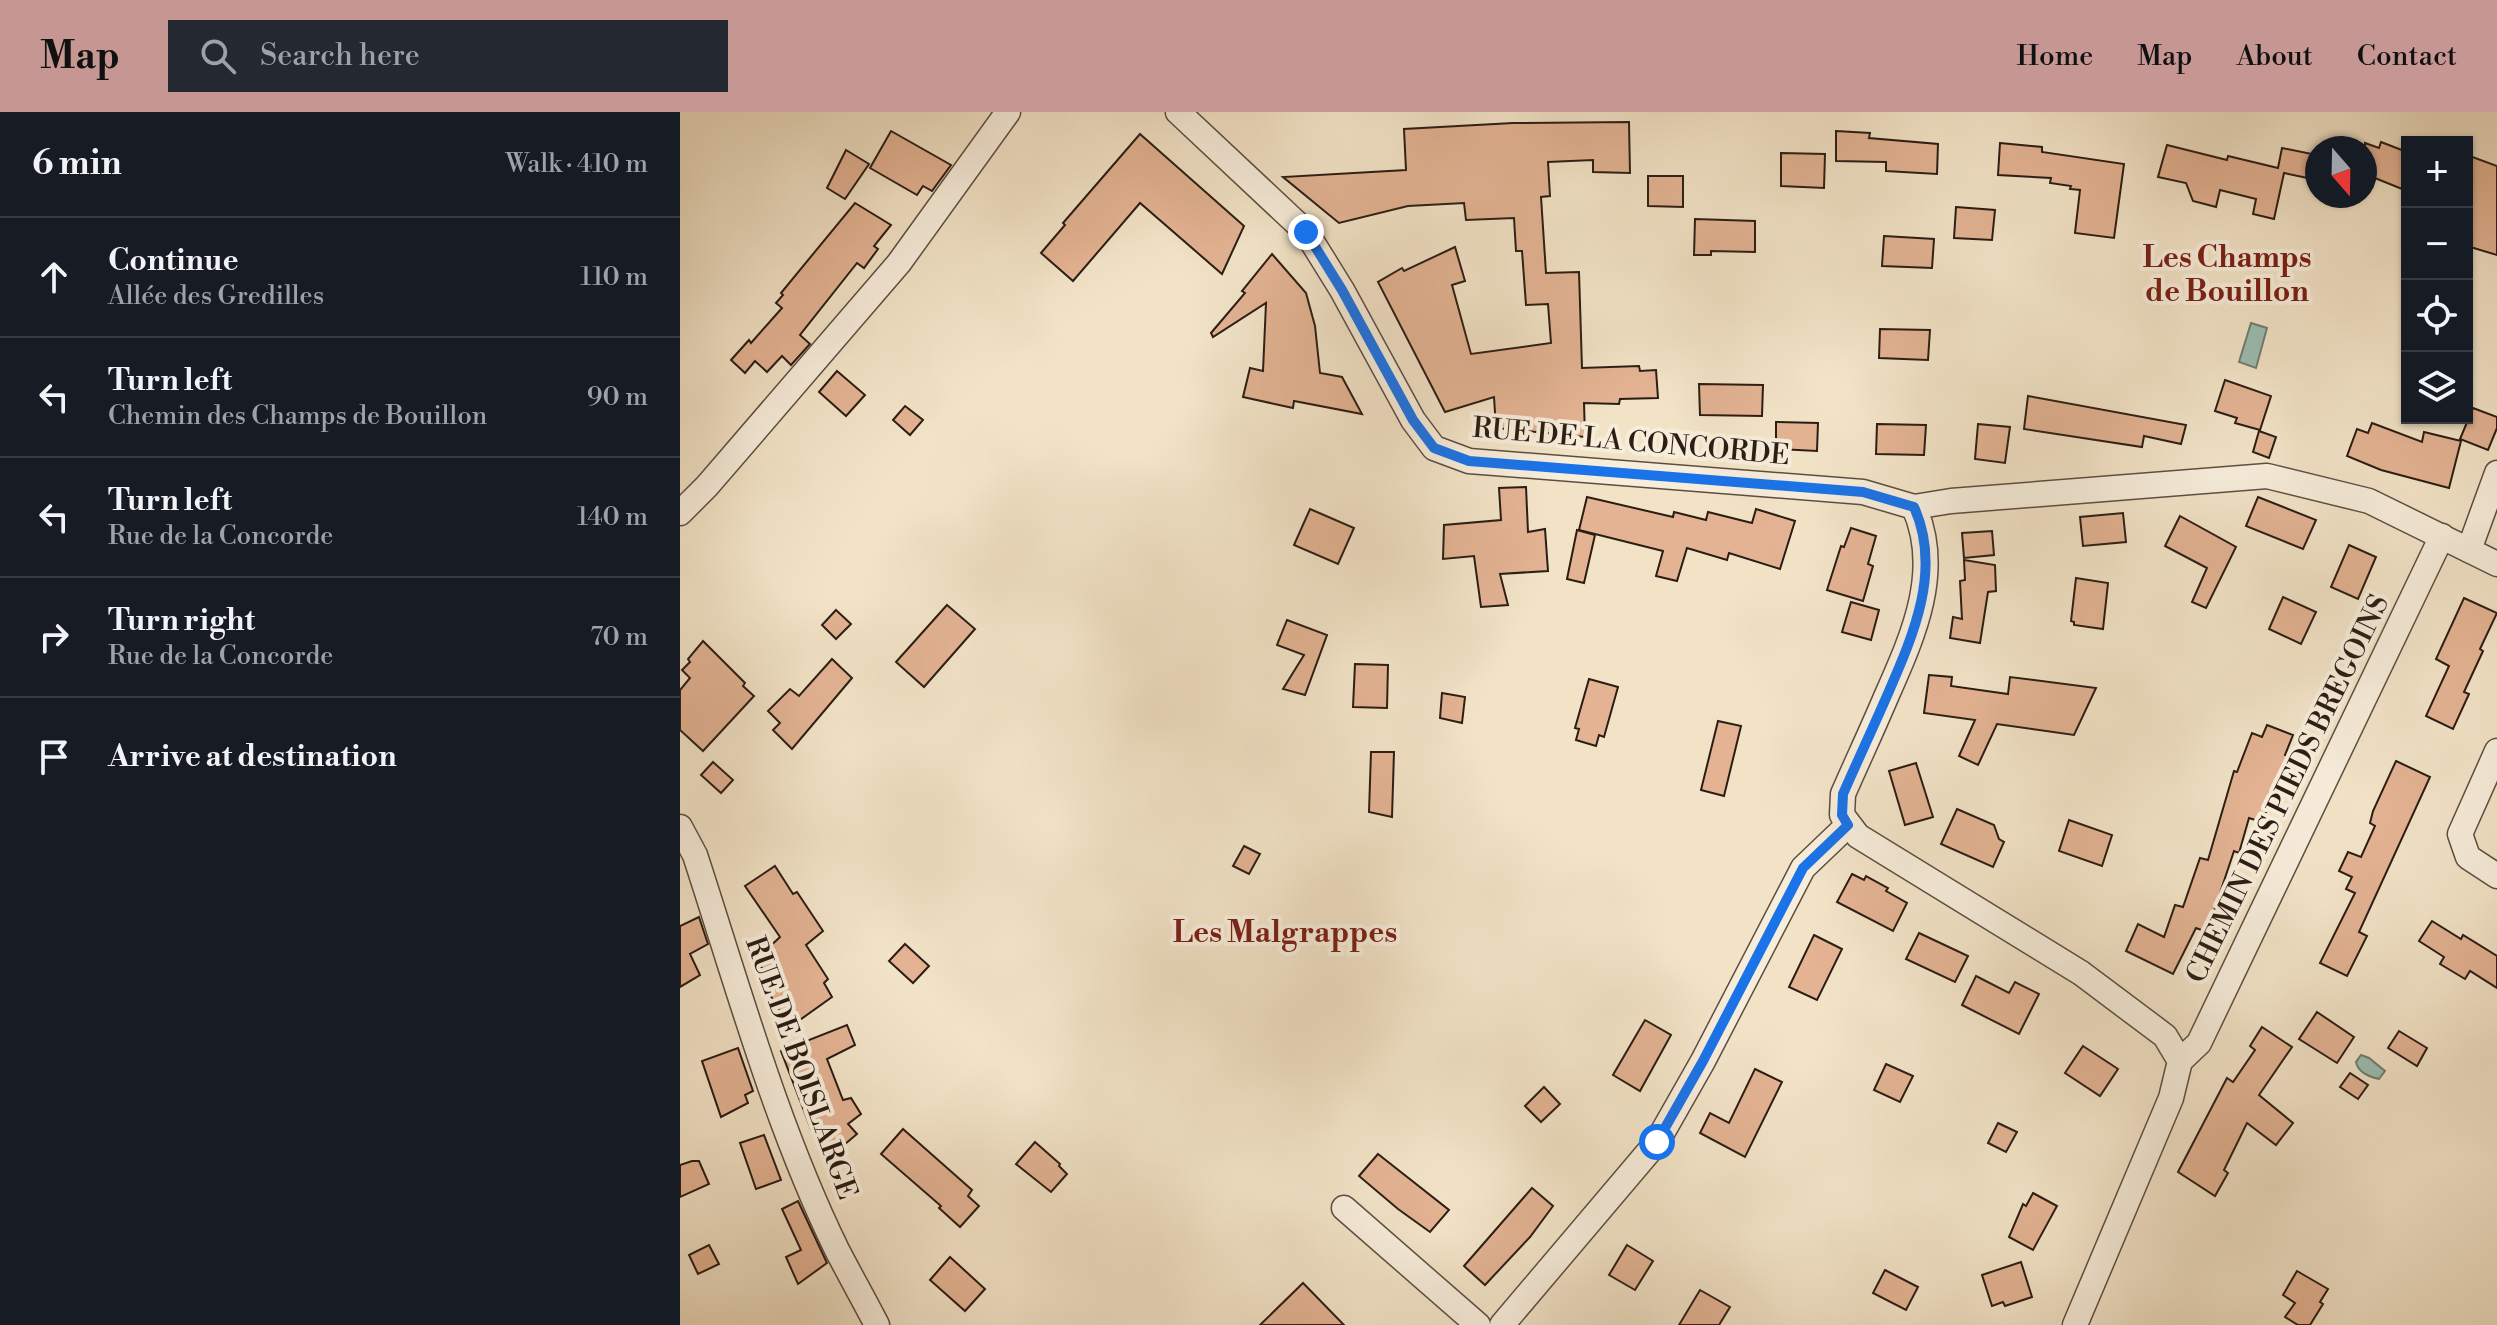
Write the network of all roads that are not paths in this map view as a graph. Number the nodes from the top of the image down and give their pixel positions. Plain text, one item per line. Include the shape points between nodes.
1 (1008, 112) edge
2 (1178, 112) edge
3 (2497, 473) edge
4 (1914, 507) junction
5 (680, 513) edge
6 (2442, 536) junction
7 (2469, 550) junction
8 (2497, 564) edge
9 (2497, 751) edge
10 (1848, 825) junction
11 (680, 827) edge
12 (2497, 876) edge
13 (2180, 1061) junction
14 (1344, 1208) dead end
15 (877, 1325) edge
16 (1478, 1325) edge
17 (1502, 1325) edge
18 (2075, 1325) edge

1 - 5 street via 899,263
2 - 4 street, RUE DE LA CONCORDE via 1306,232 1434,448 1469,461 1863,492
3 - 7 street
4 - 6 street via 2267,476 2369,501
4 - 10 street via 1925,548 1926,580 1913,636 1843,794 1842,815
6 - 7 street
6 - 13 street, CHEMIN DES PIEDS BREGOINS via 2199,1043
7 - 8 street
9 - 12 street via 2460,834 2468,857
10 - 13 street via 2081,973 2165,1036
10 - 17 street via 1803,868 1657,1142
11 - 15 street, RUE DE BOISLARGE via 695,855 803,1171 836,1249
13 - 18 street via 2171,1098
14 - 16 street

